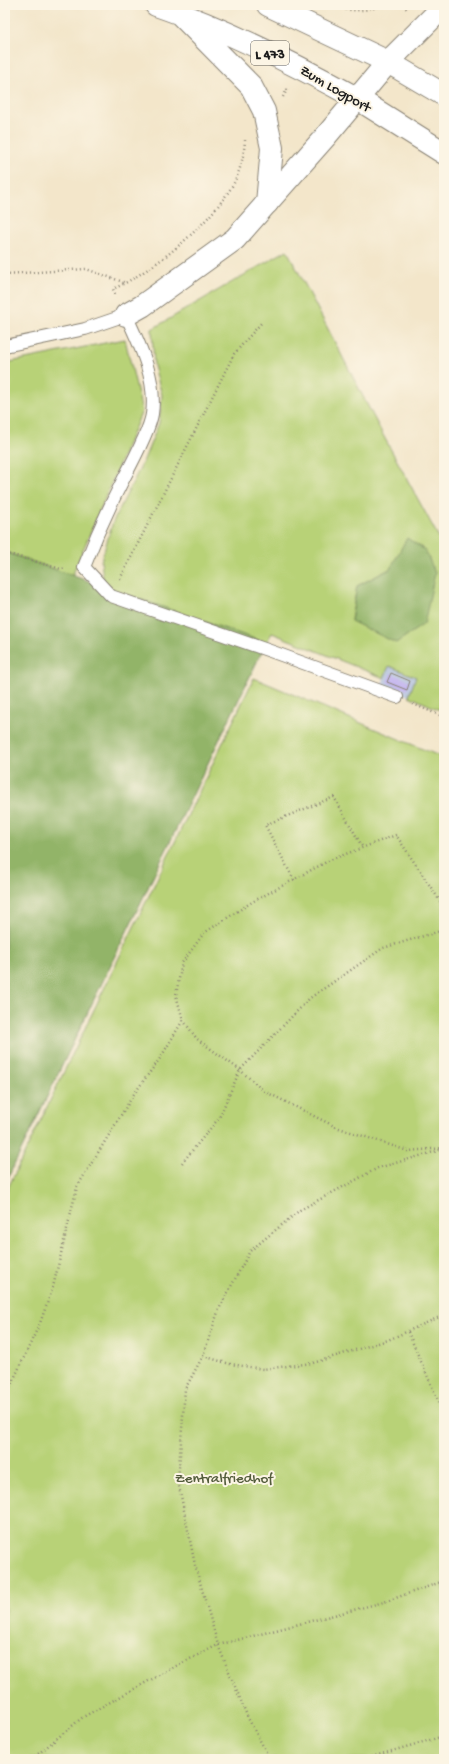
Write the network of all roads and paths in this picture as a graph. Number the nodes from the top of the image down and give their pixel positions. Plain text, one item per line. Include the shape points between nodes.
1 (156, 5) edge
2 (268, 5) edge
3 (331, 5) edge
4 (383, 5) edge
5 (444, 6) edge
6 (179, 13) junction
7 (320, 29) junction
8 (388, 62) junction
9 (300, 67) junction
10 (444, 95) edge
11 (358, 99) junction
12 (264, 111) junction
13 (245, 134) dead end
14 (444, 153) edge
15 (267, 203) junction
16 (5, 274) edge
17 (126, 283) junction
18 (134, 311) junction
19 (262, 322) dead end
20 (5, 346) edge
21 (5, 553) edge
22 (84, 567) junction
23 (111, 596) junction
24 (396, 697) joint
25 (444, 717) edge
26 (363, 848) junction
27 (294, 880) junction
28 (444, 907) edge
29 (444, 930) edge
30 (183, 1020) junction
31 (240, 1070) junction
32 (444, 1148) edge
33 (182, 1162) dead end
34 (444, 1315) edge
35 (408, 1332) junction
36 (203, 1356) junction
37 (5, 1398) edge
38 (444, 1414) edge
39 (444, 1581) edge
40 (218, 1645) junction
41 (444, 1686) edge
42 (444, 1693) edge
43 (444, 1736) edge
44 (32, 1759) edge
45 (270, 1759) edge
46 (364, 1759) edge

1 - 6 main road, Zum Logport / L 473
2 - 7 main road
3 - 4 path via 353,11 370,10
3 - 7 path
5 - 8 main road
6 - 9 main road, Zum Logport / L 473
6 - 12 main road via 251,86
7 - 8 main road
8 - 10 main road
8 - 11 main road
9 - 11 main road, Zum Logport / L 473
9 - 12 path via 280,102
11 - 14 main road, Zum Logport / L 473
11 - 15 main road
12 - 15 main road via 272,148
13 - 17 path via 241,166 223,198 165,257
15 - 18 main road via 235,239
16 - 17 path via 86,269
17 - 18 path
17 - 18 path via 113,289
18 - 20 lane via 85,329
18 - 22 lane via 139,343 152,384 152,415
19 - 23 path via 234,354
21 - 22 path via 61,568
22 - 23 lane
23 - 24 lane
24 - 25 path
26 - 27 path via 330,860
26 - 27 path via 334,797 265,825
26 - 28 path via 396,835
27 - 30 path via 252,902 204,933 182,963 176,995
29 - 31 path via 383,948 316,994
30 - 31 path via 197,1039
30 - 37 path via 77,1187 53,1287 40,1323
31 - 32 path via 264,1091 336,1128 408,1152
31 - 33 path via 219,1118
32 - 36 path via 378,1168 300,1210 250,1251 219,1309
34 - 35 path
35 - 36 path via 313,1363 263,1369 230,1364
35 - 38 path
36 - 40 path via 185,1389 178,1481 196,1565
39 - 40 path via 384,1602
40 - 44 path via 83,1717
40 - 45 path via 248,1718
41 - 42 path
43 - 46 path

